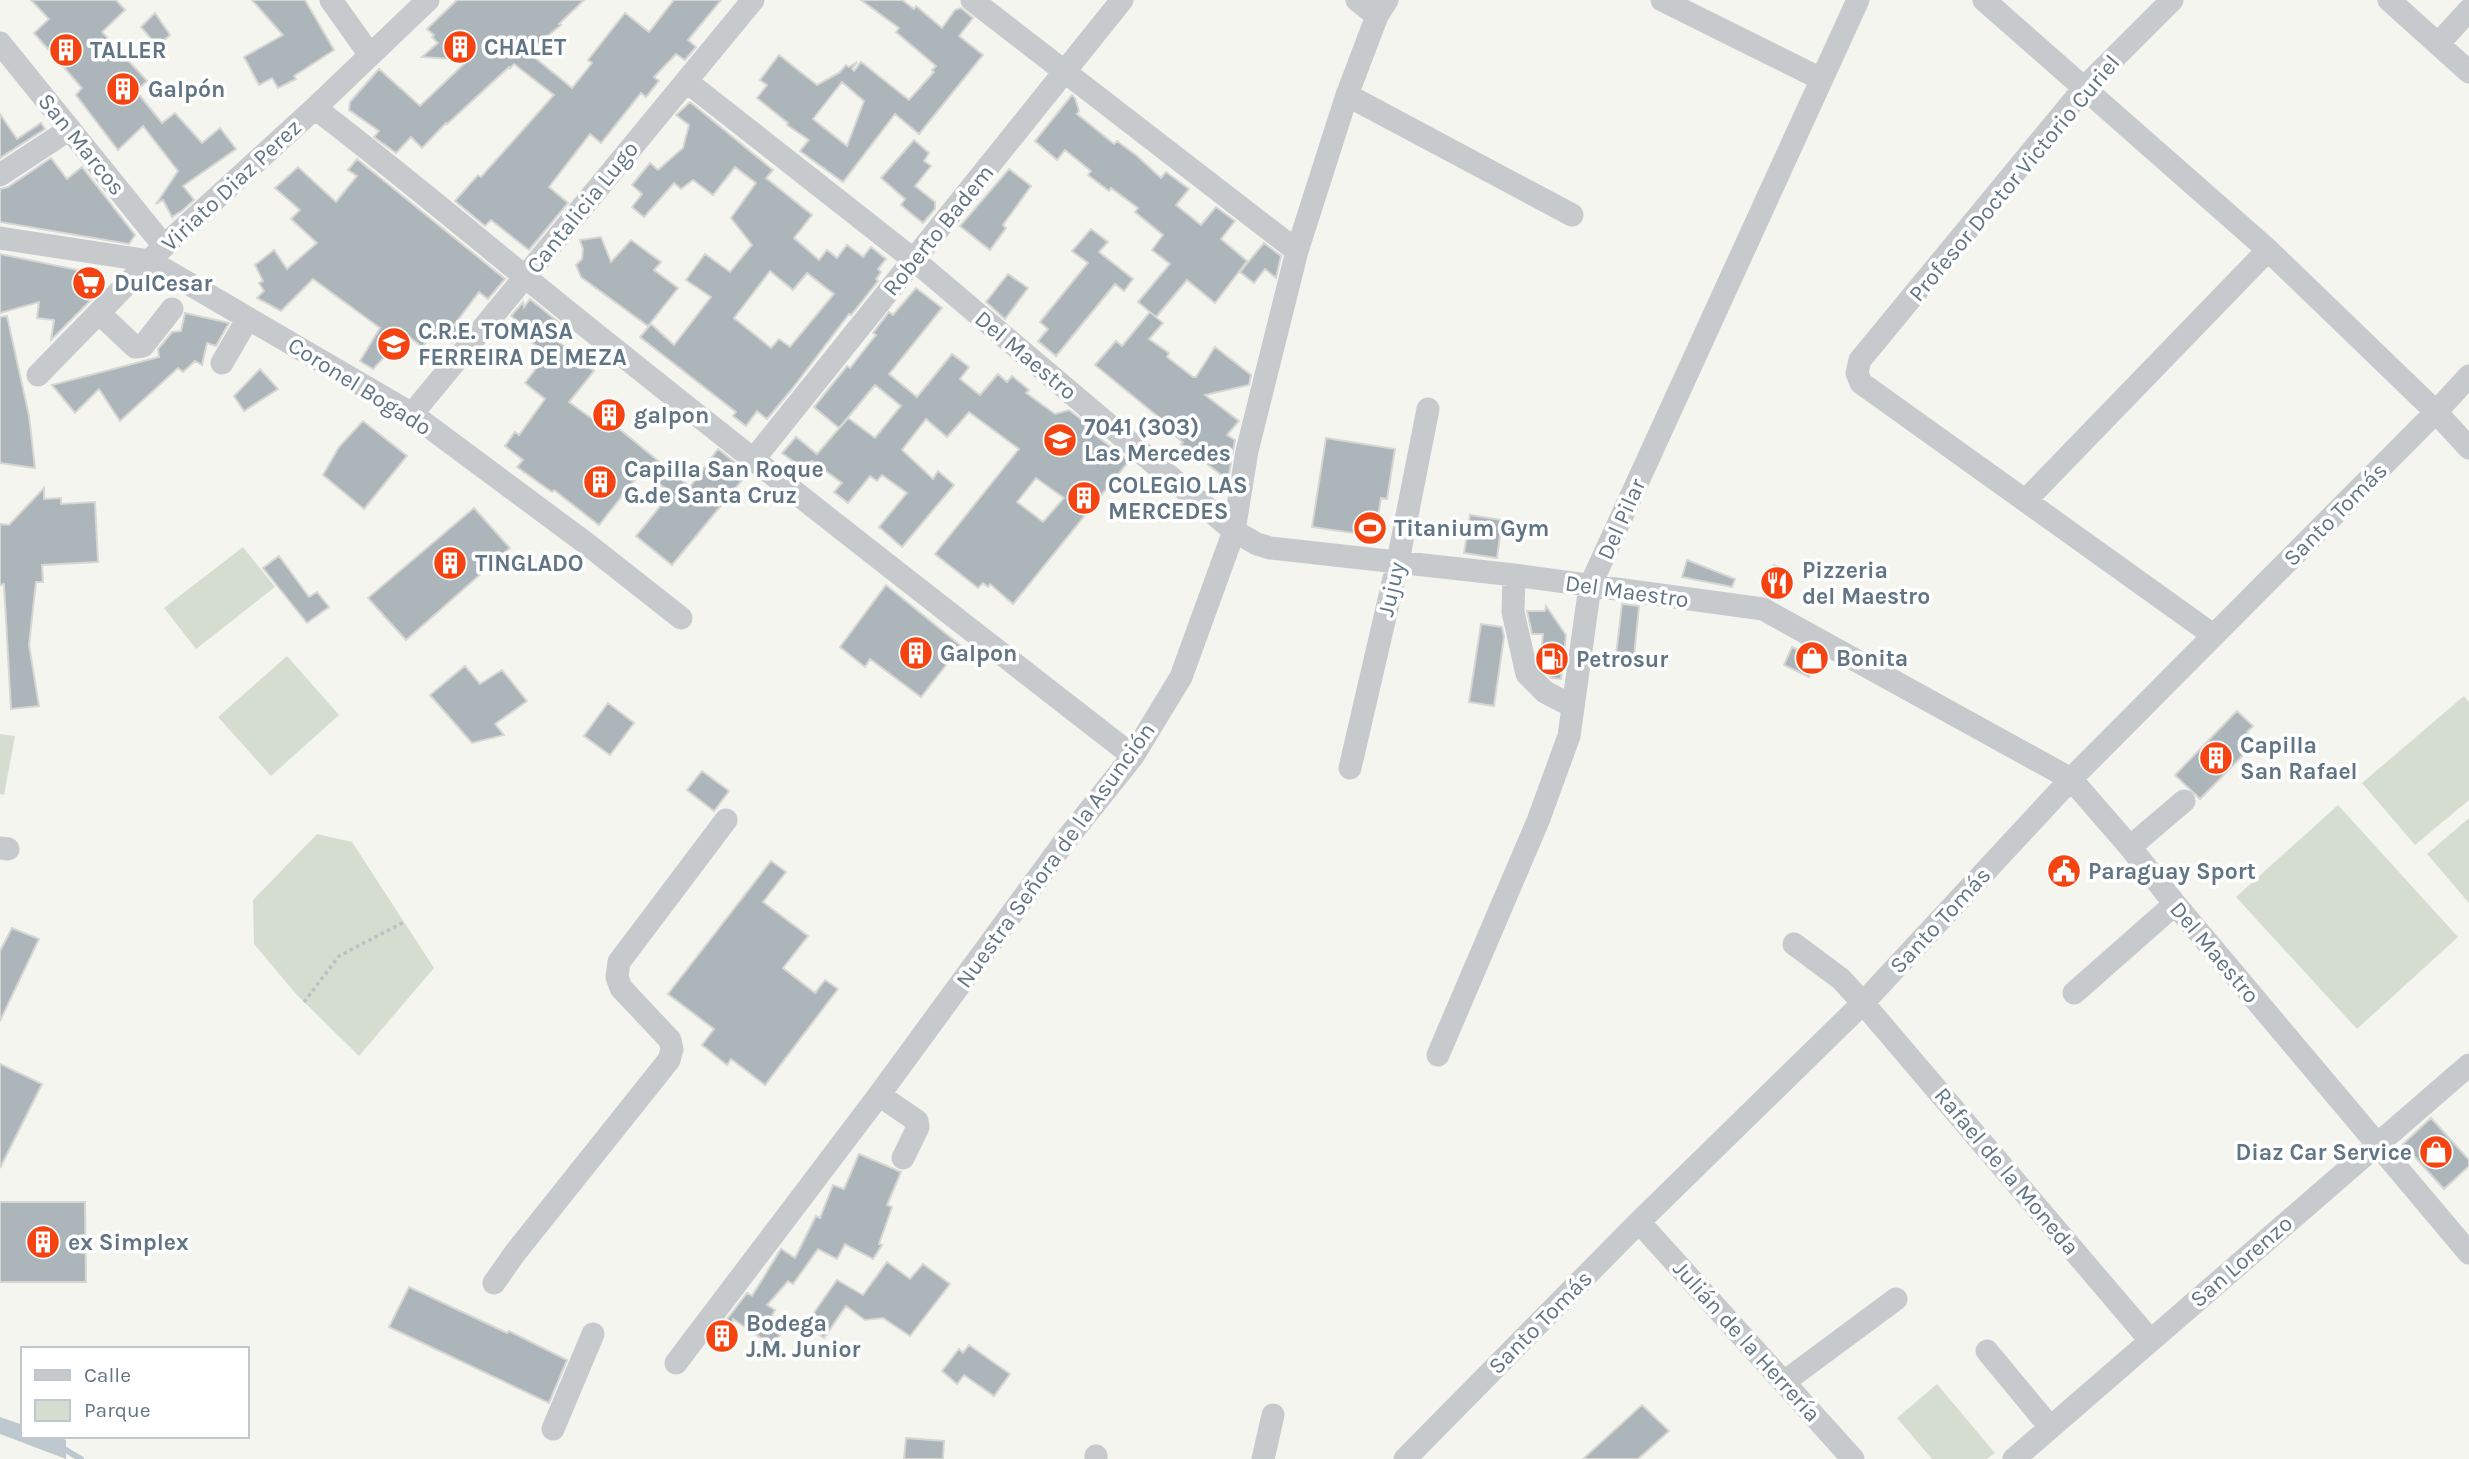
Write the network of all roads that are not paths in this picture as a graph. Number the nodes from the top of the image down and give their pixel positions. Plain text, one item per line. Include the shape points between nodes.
1 (331, 0) edge
2 (428, 0) edge
3 (752, 0) edge
4 (972, 0) edge
5 (1122, 0) edge
6 (1357, 0) edge
7 (1662, 0) edge
8 (1858, 0) edge
9 (1984, 0) edge
10 (2172, 0) edge
11 (2389, 0) edge
12 (1382, 8) edge
13 (2469, 10) edge
14 (0, 43) edge
15 (2438, 44) junction
16 (370, 55) junction
17 (1066, 72) junction
18 (2469, 72) edge
19 (1821, 79) junction
20 (686, 81) junction
21 (2085, 87) junction
22 (1348, 95) junction
23 (315, 108) junction
24 (70, 129) junction
25 (0, 175) edge
26 (1572, 215) dead end
27 (0, 238) edge
28 (2268, 250) junction
29 (1297, 251) junction
30 (157, 253) junction
31 (914, 260) junction
32 (525, 278) junction
33 (172, 309) dead end
34 (99, 313) junction
35 (248, 318) junction
36 (222, 363) dead end
37 (38, 375) dead end
38 (2469, 376) edge
39 (1429, 409) dead end
40 (2436, 412) junction
41 (412, 414) junction
42 (2469, 448) edge
43 (753, 460) junction
44 (2026, 500) junction
45 (1234, 531) junction
46 (1398, 561) junction
47 (1514, 575) junction
48 (1590, 586) junction
49 (681, 618) dead end
50 (2213, 635) junction
51 (1572, 706) junction
52 (1133, 757) junction
53 (1350, 768) dead end
54 (2071, 779) junction
55 (2184, 801) dead end
56 (726, 820) dead end
57 (2130, 847) junction
58 (2175, 904) junction
59 (1794, 944) dead end
60 (2074, 993) dead end
61 (1863, 1003) junction
62 (1437, 1055) dead end
63 (2469, 1065) edge
64 (879, 1095) junction
65 (2377, 1143) junction
66 (903, 1158) dead end
67 (1639, 1222) junction
68 (2469, 1253) edge
69 (494, 1283) dead end
70 (1896, 1299) dead end
71 (593, 1334) dead end
72 (2150, 1340) junction
73 (1987, 1352) dead end
74 (676, 1363) dead end
75 (1784, 1382) junction
76 (1273, 1415) dead end
77 (2050, 1427) junction
78 (553, 1429) dead end
79 (1263, 1459) edge
80 (1405, 1459) edge
81 (1853, 1459) edge
82 (2014, 1459) edge

1 - 16 street
2 - 16 street, Viriato Diaz Perez
3 - 20 street, Cantalicia Lugo
4 - 17 street
5 - 17 street, Roberto Badem
6 - 12 street
7 - 19 street
8 - 19 street, Del Pilar
9 - 21 street
10 - 21 street, Profesor Doctor Victorio Curiel
11 - 15 street
12 - 22 street, Nuestra Señora de la Asunción
13 - 15 street
14 - 24 street, San Marcos
15 - 18 street
16 - 23 street, Viriato Diaz Perez
17 - 29 street
17 - 31 street, Roberto Badem
19 - 48 street, Del Pilar
20 - 31 street, Del Maestro
20 - 32 street, Cantalicia Lugo
21 - 28 street
21 - 44 street, Profesor Doctor Victorio Curiel via 1860,360 1857,373 1861,383
22 - 26 street
22 - 29 street, Nuestra Señora de la Asunción
23 - 30 street, Viriato Diaz Perez
23 - 32 street
24 - 25 street
24 - 30 street, San Marcos
27 - 30 street, Coronel Bogado
28 - 40 street
28 - 44 street
29 - 45 street, Nuestra Señora de la Asunción via 1247,451
30 - 34 street, Viriato Diaz Perez
30 - 35 street, Coronel Bogado
31 - 43 street, Roberto Badem
31 - 45 street, Del Maestro
32 - 41 street, Cantalicia Lugo
32 - 43 street
33 - 34 street via 139,347
34 - 37 street, Viriato Diaz Perez
35 - 36 street
35 - 41 street, Coronel Bogado
38 - 40 street, Santo Tomás
39 - 46 street, Jujuy
40 - 42 street
40 - 50 street, Santo Tomás
41 - 49 street, Coronel Bogado
43 - 52 street
44 - 50 street
45 - 46 street, Del Maestro via 1269,548
45 - 52 street, Nuestra Señora de la Asunción via 1181,677
46 - 47 street, Del Maestro
46 - 53 street, Jujuy
47 - 48 street, Del Maestro
47 - 51 street via 1513,612 1527,674 1545,692
48 - 51 street, Del Pilar
48 - 54 street, Del Maestro via 1762,609
50 - 54 street, Santo Tomás
51 - 62 street, Del Pilar via 1569,736 1538,821
52 - 64 street, Nuestra Señora de la Asunción via 1065,841
54 - 57 street, Del Maestro
54 - 61 street, Santo Tomás
55 - 57 street
56 - 69 street via 619,962 621,988 670,1040 669,1060
57 - 58 street, Del Maestro
58 - 60 street
58 - 65 street, Del Maestro
59 - 61 street, Rafael de la Moneda via 1841,979
61 - 67 street, Santo Tomás
61 - 72 street, Rafael de la Moneda
63 - 65 street, San Lorenzo
64 - 66 street via 917,1121
64 - 74 street, Nuestra Señora de la Asunción
65 - 68 street, Del Maestro
65 - 72 street, San Lorenzo
67 - 75 street, Julián de la Herrería
67 - 80 street, Santo Tomás
70 - 75 street
71 - 78 street
72 - 77 street, San Lorenzo
73 - 77 street
75 - 81 street, Julián de la Herrería
76 - 79 street
77 - 82 street, San Lorenzo

